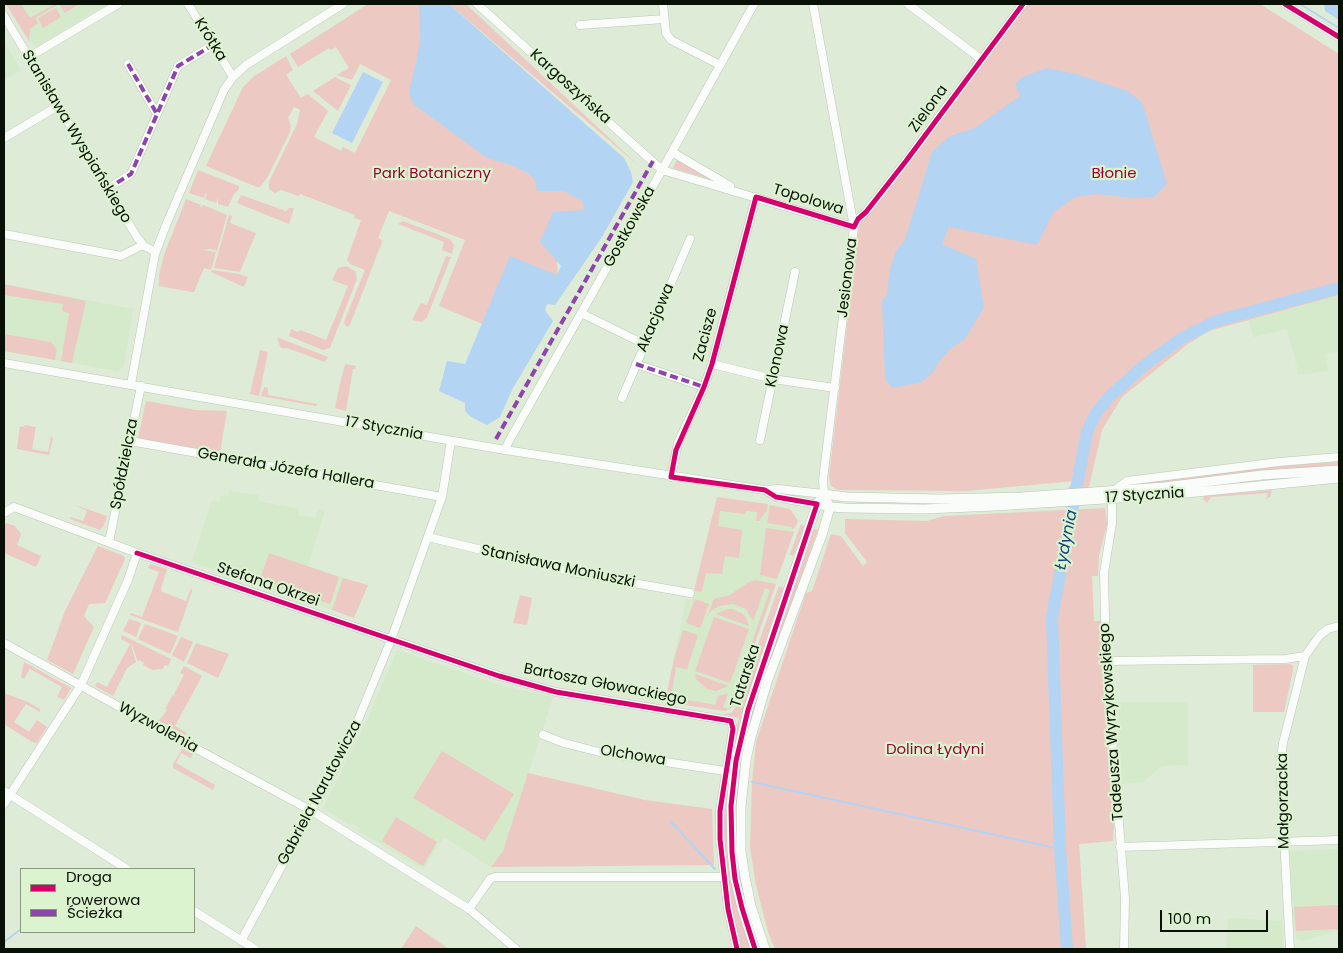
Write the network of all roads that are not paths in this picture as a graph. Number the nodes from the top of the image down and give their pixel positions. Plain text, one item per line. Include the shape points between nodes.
1 (118, 4) edge
2 (188, 4) edge
3 (342, 4) edge
4 (478, 4) edge
5 (663, 4) edge
6 (754, 4) edge
7 (813, 4) edge
8 (908, 4) edge
9 (1023, 4) edge
10 (1285, 4) edge
11 (4, 16) edge
12 (664, 19) junction
13 (580, 25) dead end
14 (1339, 37) edge
15 (213, 45) junction
16 (29, 57) junction
17 (981, 59) junction
18 (128, 64) dead end
19 (720, 65) junction
20 (233, 77) junction
21 (58, 106) junction
22 (157, 114) junction
23 (4, 138) edge
24 (672, 152) junction
25 (662, 170) junction
26 (108, 189) junction
27 (743, 193) junction
28 (756, 197) junction
29 (854, 227) junction
30 (4, 234) edge
31 (690, 239) dead end
32 (144, 245) junction
33 (156, 252) junction
34 (796, 272) dead end
35 (581, 314) junction
36 (644, 344) junction
37 (4, 363) edge
38 (636, 364) junction
39 (712, 364) junction
40 (773, 379) junction
41 (131, 384) junction
42 (141, 386) junction
43 (704, 387) junction
44 (835, 388) junction
45 (622, 398) dead end
46 (760, 440) dead end
47 (130, 441) junction
48 (451, 441) junction
49 (505, 450) junction
50 (1339, 457) edge
51 (1339, 470) edge
52 (671, 477) junction
53 (1339, 478) edge
54 (764, 490) junction
55 (824, 494) junction
56 (1113, 494) junction
57 (442, 497) junction
58 (1058, 498) junction
59 (817, 504) junction
60 (830, 507) junction
61 (4, 513) edge
62 (428, 537) junction
63 (110, 542) junction
64 (137, 553) junction
65 (690, 593) dead end
66 (1339, 626) edge
67 (391, 640) junction
68 (4, 643) edge
69 (1305, 656) junction
70 (1106, 661) junction
71 (80, 685) junction
72 (731, 721) joint
73 (543, 735) dead end
74 (725, 771) junction
75 (7, 794) edge
76 (4, 804) edge
77 (312, 811) junction
78 (1339, 840) edge
79 (1284, 841) junction
80 (1120, 847) junction
81 (125, 868) edge
82 (724, 877) junction
83 (469, 909) junction
84 (195, 912) edge
85 (241, 941) junction
86 (1124, 948) edge
87 (256, 949) edge
88 (516, 949) edge
89 (737, 949) edge
90 (754, 949) edge
91 (765, 949) edge
92 (1290, 949) edge

1 - 16 street
2 - 15 street, Krótka
3 - 20 street via 258,57
4 - 25 street, Kargoszyńska
5 - 12 street
6 - 19 street, Gostkowska
7 - 29 street, Jesionowa
8 - 17 street
9 - 17 street, Zielona
10 - 14 street
11 - 16 street, Stanisława Wyspiańskiego
12 - 13 street
12 - 19 street via 666,33 671,40
15 - 20 street, Krótka
15 - 22 street via 178,66
16 - 21 street, Stanisława Wyspiańskiego
17 - 29 street, Zielona
18 - 22 street
19 - 24 street, Gostkowska
20 - 33 street via 224,90
21 - 23 street
21 - 26 street, Stanisława Wyspiańskiego
22 - 26 street via 131,174
24 - 25 street, Gostkowska
24 - 27 street, Topolowa
25 - 27 street, Topolowa
25 - 35 street, Gostkowska
26 - 32 street, Stanisława Wyspiańskiego
27 - 28 street, Topolowa
28 - 29 street, Topolowa
28 - 39 street, Zacisze
29 - 44 street, Jesionowa
30 - 32 street via 121,256
31 - 36 street, Akacjowa
32 - 33 street, Stanisława Wyspiańskiego
33 - 41 street
34 - 40 street, Klonowa
35 - 36 street
35 - 49 street, Gostkowska
36 - 38 street, Akacjowa
37 - 41 street, 17 Stycznia
38 - 43 street
38 - 45 street, Akacjowa
39 - 40 street
39 - 43 street, Zacisze
40 - 44 street
40 - 46 street, Klonowa
41 - 42 street, 17 Stycznia
42 - 47 street, Spółdzielcza
42 - 48 street, 17 Stycznia
43 - 52 street, Zacisze via 678,443
44 - 55 street, Jesionowa
47 - 57 street, Generała Józefa Hallera
47 - 63 street, Spółdzielcza
48 - 49 street, 17 Stycznia
48 - 57 street, Gabriela Narutowicza
49 - 52 street, 17 Stycznia
50 - 56 street, 17 Stycznia via 1127,481
51 - 56 main road, 17 Stycznia via 1262,474
52 - 54 street, 17 Stycznia
53 - 56 main road, 17 Stycznia via 1175,495
54 - 55 street, 17 Stycznia
54 - 59 street, 17 Stycznia via 776,497
55 - 58 main road, 17 Stycznia via 951,499
55 - 59 main road, Tatarska
55 - 60 street
56 - 58 main road, 17 Stycznia
56 - 70 street, Tadeusza Wyrzykowskiego via 1104,573
57 - 62 street, Gabriela Narutowicza
58 - 60 main road, 17 Stycznia via 924,509
59 - 60 street, 17 Stycznia
59 - 90 main road, Tatarska via 748,710 736,761 731,806 732,852 735,879
60 - 91 main road, Tatarska via 767,682 746,760 741,851 751,906
61 - 63 street via 14,507
62 - 65 street, Stanisława Moniuszki via 576,573
62 - 67 street, Gabriela Narutowicza
63 - 64 street, Stefana Okrzei
64 - 67 street, Stefana Okrzei
64 - 71 street
66 - 69 street via 1320,635
67 - 72 street, Bartosza Głowackiego via 556,692
67 - 77 street, Gabriela Narutowicza via 349,742
68 - 71 street, Wyzwolenia
69 - 70 street
69 - 79 street, Małgorzacka via 1280,765
70 - 80 street, Tadeusza Wyrzykowskiego
71 - 75 street
71 - 77 street, Wyzwolenia
72 - 74 street, Tatarska via 733,729
73 - 74 street, Olchowa via 599,752
74 - 82 street, Tatarska via 720,811
75 - 76 street
75 - 81 street
77 - 83 street, Wyzwolenia
77 - 85 street, Gabriela Narutowicza
78 - 79 street
79 - 80 street
79 - 92 street, Małgorzacka
80 - 86 street, Tadeusza Wyrzykowskiego via 1125,898
82 - 83 street via 495,877 490,879
82 - 89 street, Tatarska
83 - 88 street, Wyzwolenia
84 - 85 street
85 - 87 street

